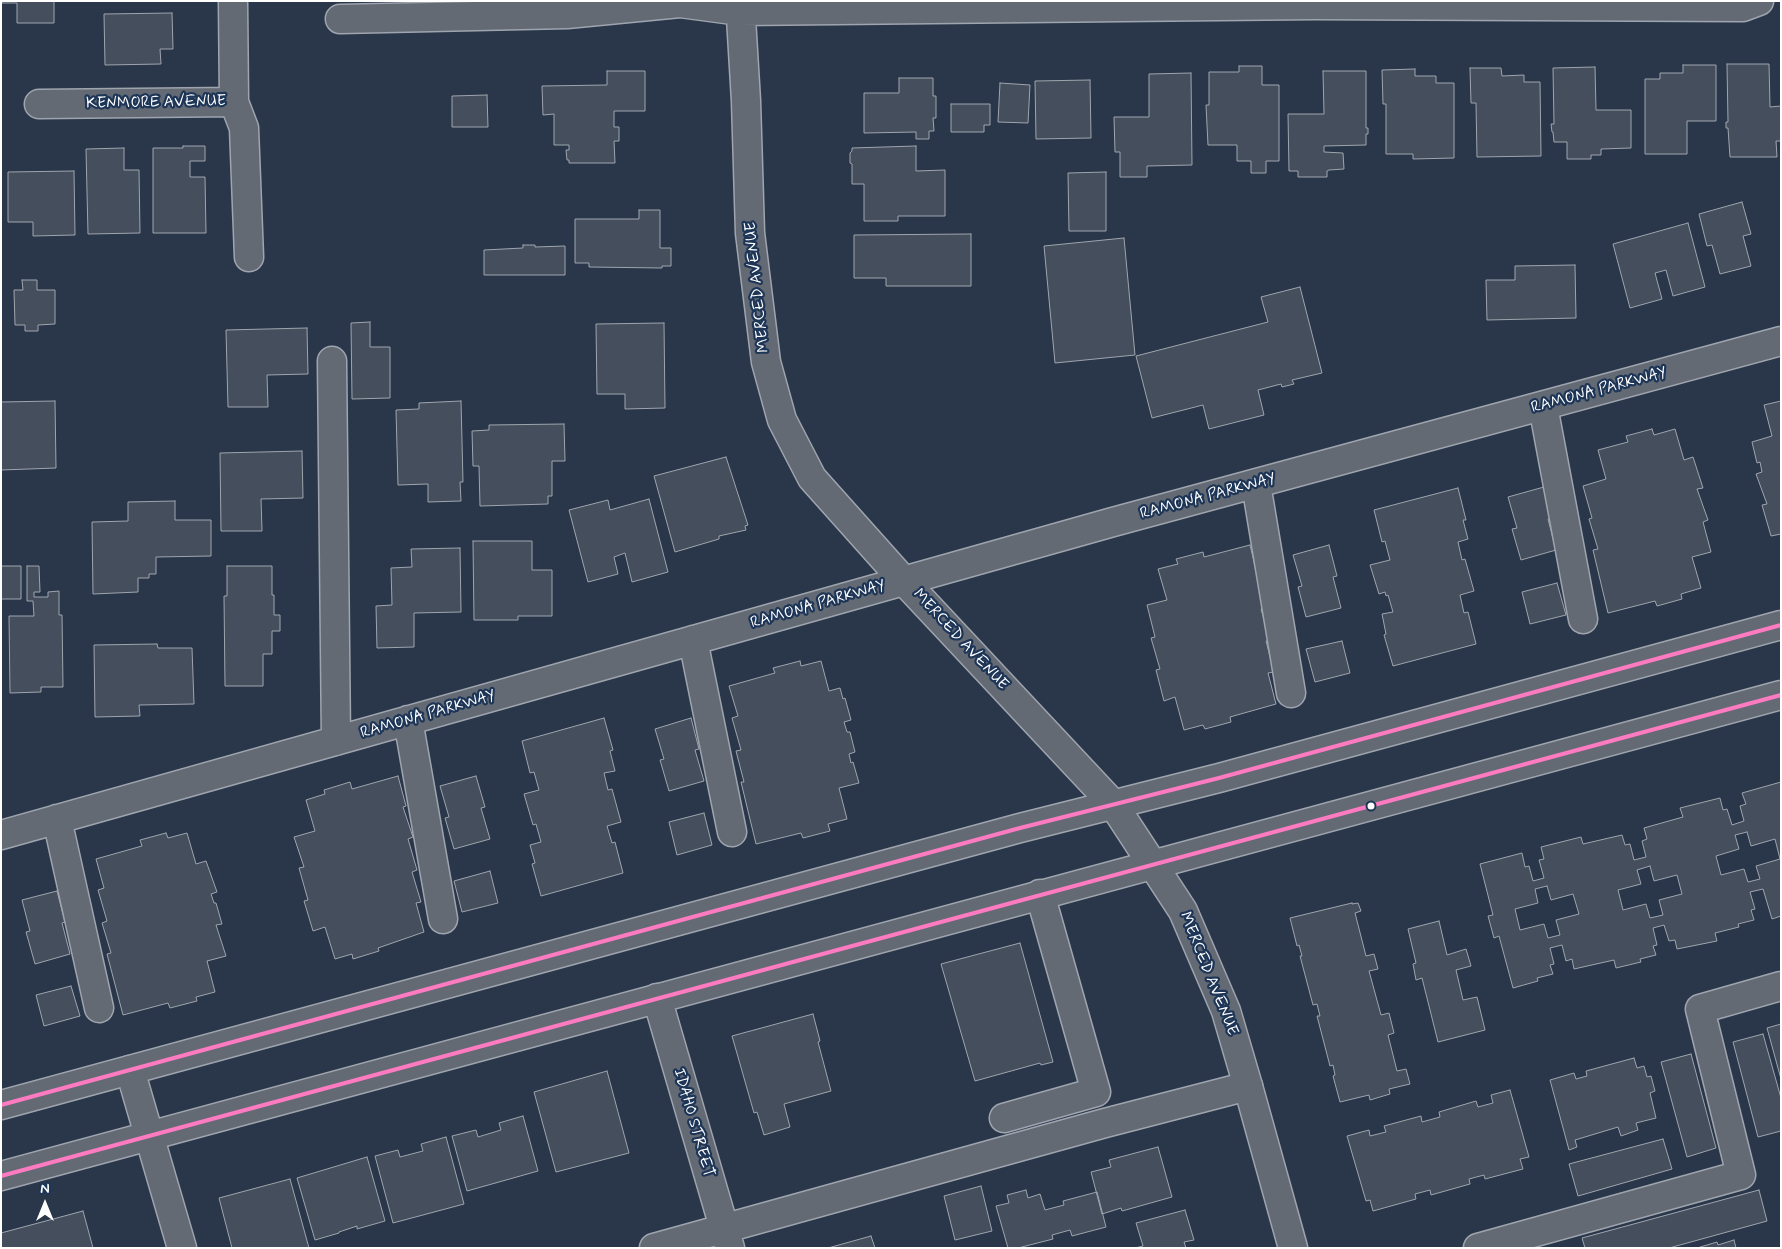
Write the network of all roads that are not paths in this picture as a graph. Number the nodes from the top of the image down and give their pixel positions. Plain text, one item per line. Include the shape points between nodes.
1 (232, 1) edge
2 (1758, 1) edge
3 (1314, 3) edge
4 (740, 6) edge
5 (340, 19) dead end
6 (234, 102) junction
7 (38, 104) dead end
8 (249, 257) dead end
9 (1781, 341) edge
10 (332, 361) dead end
11 (1543, 406) junction
12 (1256, 484) junction
13 (904, 581) junction
14 (1583, 619) dead end
15 (1781, 626) edge
16 (693, 640) junction
17 (1291, 693) dead end
18 (1781, 695) edge
19 (408, 720) junction
20 (336, 741) junction
21 (1113, 804) junction
22 (57, 820) junction
23 (732, 832) dead end
24 (1, 835) edge
25 (1152, 864) junction
26 (1040, 894) junction
27 (443, 919) dead end
28 (1781, 986) edge
29 (657, 998) junction
30 (99, 1008) dead end
31 (130, 1070) junction
32 (1248, 1086) junction
33 (1096, 1092) junction
34 (1, 1105) edge
35 (1004, 1118) dead end
36 (1105, 1123) junction
37 (149, 1136) junction
38 (1, 1176) edge
39 (727, 1238) edge
40 (182, 1248) edge
41 (654, 1248) edge
42 (1293, 1248) edge
43 (1478, 1248) edge

1 - 6 street, KENMORE AVENUE
2 - 3 street via 1743,7
3 - 4 street
4 - 5 street via 680,2 567,14
4 - 13 street, MERCED AVENUE via 750,232 766,362 782,420 812,478
6 - 7 street, KENMORE AVENUE
6 - 8 street via 244,128
9 - 11 street, RAMONA PARKWAY
10 - 20 street
11 - 12 street, RAMONA PARKWAY
11 - 14 street
12 - 13 street, RAMONA PARKWAY
12 - 17 street
13 - 16 street, RAMONA PARKWAY
13 - 21 street, MERCED AVENUE
15 - 21 street
16 - 19 street, RAMONA PARKWAY
16 - 23 street
18 - 25 street
19 - 20 street, RAMONA PARKWAY
19 - 27 street
20 - 22 street, RAMONA PARKWAY
21 - 25 street, MERCED AVENUE
21 - 31 street
22 - 24 street, RAMONA PARKWAY
22 - 30 street
25 - 26 street
25 - 32 street, MERCED AVENUE via 1183,911 1226,1011
26 - 29 street
26 - 33 street
28 - 43 street via 1700,1009 1742,1175
29 - 37 street
29 - 39 street, IDAHO STREET
31 - 34 street
31 - 37 street
32 - 36 street
32 - 42 street, MERCED AVENUE
33 - 35 street
33 - 36 street
36 - 39 street
37 - 38 street
37 - 40 street
39 - 41 street

